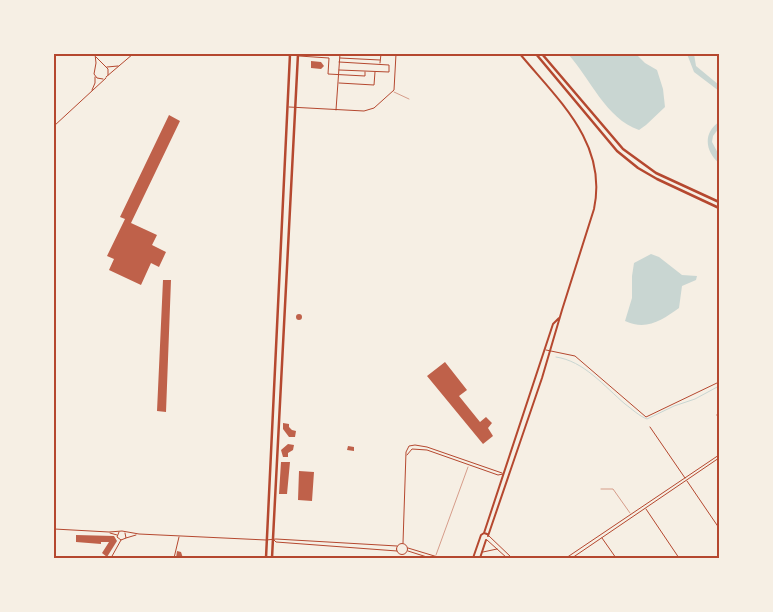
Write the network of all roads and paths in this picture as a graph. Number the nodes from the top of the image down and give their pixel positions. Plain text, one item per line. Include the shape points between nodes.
1 (133, 54) edge
2 (290, 54) edge
3 (340, 54) edge
4 (381, 54) edge
5 (396, 54) edge
6 (520, 54) edge
7 (536, 54) edge
8 (542, 54) edge
9 (95, 55) edge
10 (298, 55) edge
11 (339, 58) junction
12 (380, 60) junction
13 (339, 62) junction
14 (121, 64) junction
15 (380, 64) junction
16 (106, 66) junction
17 (96, 67) junction
18 (339, 70) junction
19 (366, 71) junction
20 (375, 72) junction
21 (94, 74) junction
22 (338, 75) junction
23 (365, 76) junction
24 (107, 77) junction
25 (338, 83) junction
26 (365, 84) junction
27 (393, 91) junction
28 (90, 92) junction
29 (409, 99) dead end
30 (288, 107) junction
31 (296, 108) junction
32 (336, 110) junction
33 (54, 126) edge
34 (719, 202) edge
35 (719, 208) edge
36 (559, 318) junction
37 (545, 350) junction
38 (550, 351) junction
39 (719, 382) edge
40 (719, 410) edge
41 (719, 420) edge
42 (650, 427) dead end
43 (719, 455) edge
44 (407, 456) junction
45 (719, 458) edge
46 (470, 461) junction
47 (469, 464) junction
48 (504, 474) junction
49 (509, 476) junction
50 (686, 479) junction
51 (601, 489) dead end
52 (644, 506) junction
53 (646, 508) junction
54 (631, 514) junction
55 (719, 528) edge
56 (54, 529) edge
57 (109, 532) junction
58 (120, 532) junction
59 (124, 532) junction
60 (484, 533) junction
61 (139, 534) junction
62 (117, 535) junction
63 (488, 536) junction
64 (182, 537) junction
65 (481, 537) junction
66 (601, 537) junction
67 (126, 538) junction
68 (486, 539) junction
69 (121, 540) junction
70 (266, 540) junction
71 (273, 540) junction
72 (403, 543) junction
73 (397, 546) junction
74 (407, 549) junction
75 (498, 549) junction
76 (397, 551) junction
77 (482, 552) junction
78 (401, 554) junction
79 (435, 557) junction
80 (111, 558) edge
81 (174, 558) edge
82 (266, 558) edge
83 (272, 558) edge
84 (401, 558) edge
85 (430, 558) edge
86 (440, 558) edge
87 (473, 558) edge
88 (480, 558) edge
89 (507, 558) edge
90 (512, 558) edge
91 (566, 558) edge
92 (572, 558) edge
93 (616, 558) edge
94 (679, 558) edge

1 - 14 street
2 - 30 main road
3 - 11 street
4 - 12 street
5 - 27 street
6 - 36 street via 580,128 595,163 597,187 594,210
7 - 35 main road via 617,150 638,168
8 - 34 main road via 623,149 656,173
9 - 16 street
9 - 17 street
10 - 22 street via 329,58 328,74
10 - 31 main road
11 - 12 street
11 - 13 street
12 - 15 street
13 - 15 street
13 - 18 street
14 - 16 street via 114,68
14 - 24 street
15 - 20 street via 389,65 389,72
16 - 17 street
16 - 24 street via 109,71
17 - 21 street
18 - 19 street
18 - 22 street
19 - 20 street
19 - 23 street
20 - 26 street via 374,84
21 - 24 street via 99,79
21 - 28 street via 95,83
22 - 23 street
22 - 25 street
23 - 26 street
24 - 28 street
25 - 26 street
25 - 32 street
27 - 29 lane
27 - 32 street via 369,110
28 - 33 street
30 - 31 street
30 - 70 main road
31 - 32 street
31 - 71 main road
36 - 37 street via 553,324
36 - 38 street
37 - 38 street
37 - 48 street
38 - 39 street via 574,356 646,417
38 - 49 street
40 - 41 street
42 - 50 street
43 - 50 street
44 - 46 street via 407,449 416,445
44 - 47 street via 410,450 417,448
44 - 72 street
45 - 50 street
46 - 47 lane
46 - 48 street
47 - 48 street via 498,475
47 - 79 lane
48 - 49 street
48 - 60 street
49 - 63 street
50 - 52 street
50 - 53 street
50 - 55 street
51 - 54 lane via 616,491
52 - 53 street
52 - 54 street
53 - 66 street
53 - 94 street
54 - 66 street
56 - 57 street
57 - 58 street
57 - 62 street
58 - 59 street
58 - 62 street
59 - 61 street
59 - 67 street
60 - 63 street
60 - 65 street
61 - 64 street
61 - 67 street
62 - 69 street
63 - 68 street
63 - 90 street
64 - 70 street
64 - 81 street via 178,538
65 - 68 street
65 - 87 street
66 - 91 street
66 - 92 street
66 - 93 street
67 - 69 street
68 - 75 street
68 - 77 street
69 - 80 street
70 - 71 street
70 - 82 main road
71 - 73 street
71 - 76 street
71 - 83 main road
72 - 73 street
72 - 74 street
73 - 76 street
74 - 78 street
74 - 79 street
74 - 85 street
75 - 77 street
75 - 89 street
76 - 78 street
77 - 88 street
78 - 84 street
79 - 86 street

